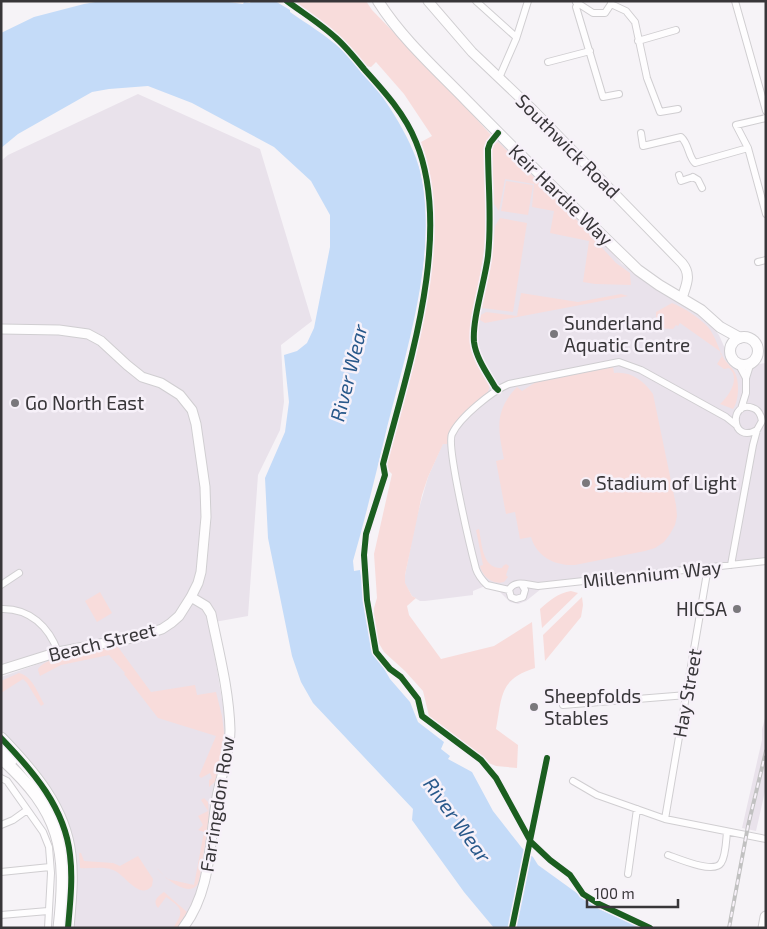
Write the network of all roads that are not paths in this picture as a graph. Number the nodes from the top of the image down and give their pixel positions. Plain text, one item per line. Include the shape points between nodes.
1 (378, 1) edge
2 (428, 1) edge
3 (476, 1) edge
4 (528, 1) edge
5 (735, 1) edge
6 (576, 2) edge
7 (611, 3) edge
8 (676, 30) dead end
9 (516, 37) junction
10 (638, 41) junction
11 (590, 51) junction
12 (548, 62) dead end
13 (499, 78) junction
14 (619, 94) dead end
15 (678, 109) dead end
16 (766, 111) edge
17 (766, 118) edge
18 (641, 133) dead end
19 (748, 148) junction
20 (695, 163) junction
21 (679, 175) dead end
22 (693, 177) junction
23 (702, 188) dead end
24 (766, 214) edge
25 (766, 260) edge
26 (758, 262) dead end
27 (682, 298) junction
28 (720, 327) junction
29 (1, 329) edge
30 (740, 338) junction
31 (757, 345) junction
32 (730, 350) junction
33 (766, 353) edge
34 (766, 361) edge
35 (752, 362) junction
36 (738, 363) junction
37 (746, 378) junction
38 (746, 393) junction
39 (754, 408) junction
40 (741, 409) junction
41 (726, 417) junction
42 (736, 417) junction
43 (736, 425) junction
44 (757, 430) junction
45 (745, 433) junction
46 (753, 445) junction
47 (766, 561) edge
48 (730, 564) junction
49 (708, 567) junction
50 (19, 573) dead end
51 (1, 584) edge
52 (522, 584) junction
53 (538, 586) junction
54 (509, 590) junction
55 (525, 592) junction
56 (191, 597) junction
57 (1, 609) edge
58 (58, 652) junction
59 (1, 670) edge
60 (686, 696) junction
61 (563, 705) dead end
62 (1, 738) edge
63 (1, 751) edge
64 (1, 758) edge
65 (16, 771) junction
66 (3, 778) edge
67 (573, 781) dead end
68 (637, 809) junction
69 (27, 810) junction
70 (665, 819) junction
71 (1, 825) edge
72 (728, 832) junction
73 (766, 839) edge
74 (668, 855) dead end
75 (50, 868) junction
76 (1, 872) edge
77 (628, 874) dead end
78 (48, 911) junction
79 (1, 915) edge
80 (766, 917) edge
81 (48, 928) edge
82 (59, 928) edge
83 (68, 928) edge
84 (183, 928) edge
85 (764, 928) edge

1 - 27 main road, Keir Hardie Way via 408,41 523,158 638,270
2 - 13 street, Southwick Road
3 - 9 street
4 - 9 street
5 - 16 street
6 - 7 street via 593,13 604,13
6 - 11 street
7 - 10 street via 631,16
8 - 10 street
9 - 13 street
10 - 15 street via 657,108 660,112
11 - 12 street
11 - 14 street via 603,97
13 - 27 street, Southwick Road via 686,268 688,278
17 - 19 street via 736,125
18 - 20 street via 643,146 681,137
19 - 20 street
19 - 24 street
20 - 22 street
21 - 22 street via 681,181
22 - 23 street
25 - 26 street
27 - 28 main road, Keir Hardie Way
28 - 30 main road
28 - 32 main road
29 - 56 street, Beach Street via 88,334 101,341 142,377 161,382 180,395 192,410 205,487 206,517 201,572
30 - 31 main road via 751,339
30 - 32 main road via 733,342
31 - 33 main road
31 - 35 main road via 758,354
32 - 36 main road
34 - 35 main road
35 - 36 main road
35 - 37 street
36 - 37 street
37 - 38 street
38 - 39 street
38 - 40 street
39 - 40 street
39 - 44 street via 761,418
40 - 42 street
41 - 42 street
41 - 43 street
41 - 54 street via 641,370 619,362 500,387 458,425 451,435 451,446 477,571 487,585
42 - 43 street
43 - 45 street
44 - 45 street
44 - 46 street
45 - 46 street
46 - 48 street
47 - 48 street, Millennium Way
48 - 49 street, Millennium Way
49 - 53 street, Millennium Way
49 - 60 street, Hay Street
50 - 51 street
52 - 53 street, Millennium Way
52 - 54 street via 513,584
52 - 55 street
53 - 55 street, Millennium Way
54 - 55 street via 511,597 516,599 521,599
56 - 58 street, Beach Street via 175,619 150,634
56 - 84 street, Farringdon Row via 206,606 211,614 226,691 230,732 204,886 193,915
57 - 58 street via 26,614 40,623 50,634
58 - 59 street, Beach Street
60 - 61 street
60 - 70 street, Hay Street
62 - 83 highway via 39,781 61,818 71,864
63 - 65 street via 11,760
64 - 65 highway
65 - 82 highway via 44,805 58,839 63,886
66 - 69 street
67 - 68 street via 597,795
68 - 70 street
68 - 77 street
69 - 71 street
69 - 75 street via 46,839
70 - 72 street
72 - 73 street
72 - 74 street via 723,859 717,867
75 - 76 street
75 - 78 street
78 - 79 street
78 - 81 street
80 - 85 highway

